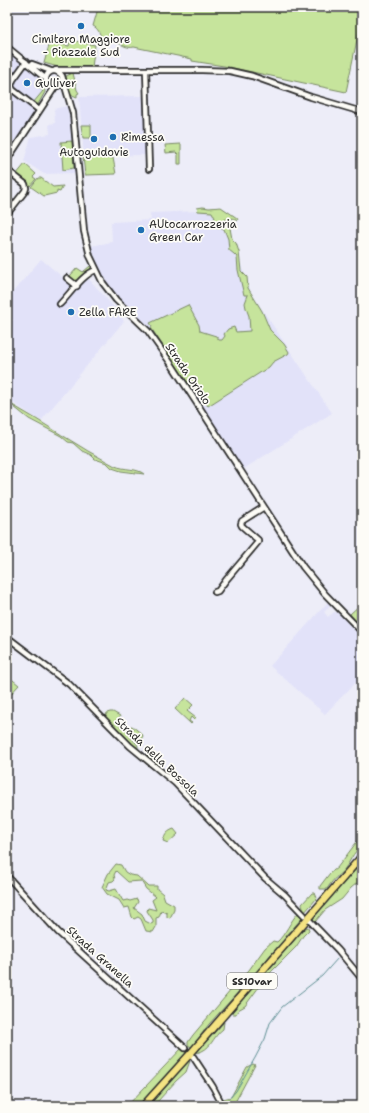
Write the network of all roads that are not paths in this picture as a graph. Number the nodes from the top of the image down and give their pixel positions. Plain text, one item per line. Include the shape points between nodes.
1 (7, 47) edge
2 (20, 58) junction
3 (26, 62) junction
4 (146, 70) junction
5 (53, 71) junction
6 (74, 71) junction
7 (62, 77) junction
8 (46, 81) junction
9 (56, 87) junction
10 (47, 98) junction
11 (70, 99) junction
12 (39, 110) junction
13 (362, 112) edge
14 (7, 160) edge
15 (149, 169) dead end
16 (7, 170) edge
17 (7, 214) edge
18 (96, 270) junction
19 (67, 278) dead end
20 (77, 286) junction
21 (60, 304) dead end
22 (264, 507) junction
23 (215, 592) dead end
24 (362, 632) edge
25 (7, 637) edge
26 (362, 856) edge
27 (7, 876) edge
28 (304, 915) dead end
29 (308, 920) dead end
30 (362, 979) edge
31 (185, 1048) dead end
32 (192, 1055) dead end
33 (143, 1106) edge
34 (223, 1106) edge

1 - 2 street
2 - 3 street
2 - 5 street via 42,69
3 - 8 street
3 - 12 street via 11,85
4 - 6 street
4 - 13 street via 215,70 240,73
4 - 15 street
5 - 6 street
5 - 7 street via 59,72
5 - 8 street via 47,74
6 - 7 street via 66,72
7 - 9 street via 61,83
7 - 11 street, Strada Oriolo
8 - 9 street via 52,87
8 - 10 street
9 - 10 street
9 - 11 street via 63,90
10 - 12 street
11 - 18 street, Strada Oriolo via 84,231
12 - 14 street
16 - 17 street via 25,184 26,188
18 - 20 street
18 - 22 street, Strada Oriolo via 110,293 161,348
19 - 20 street
20 - 21 street
22 - 23 street via 241,524 258,542
22 - 24 street, Strada Oriolo via 315,583
25 - 28 street, Strada della Bossola via 69,684 130,746 175,783 265,878
26 - 33 highway, SS10var
27 - 31 street, Strada Granella via 58,932
29 - 30 street
32 - 34 street

